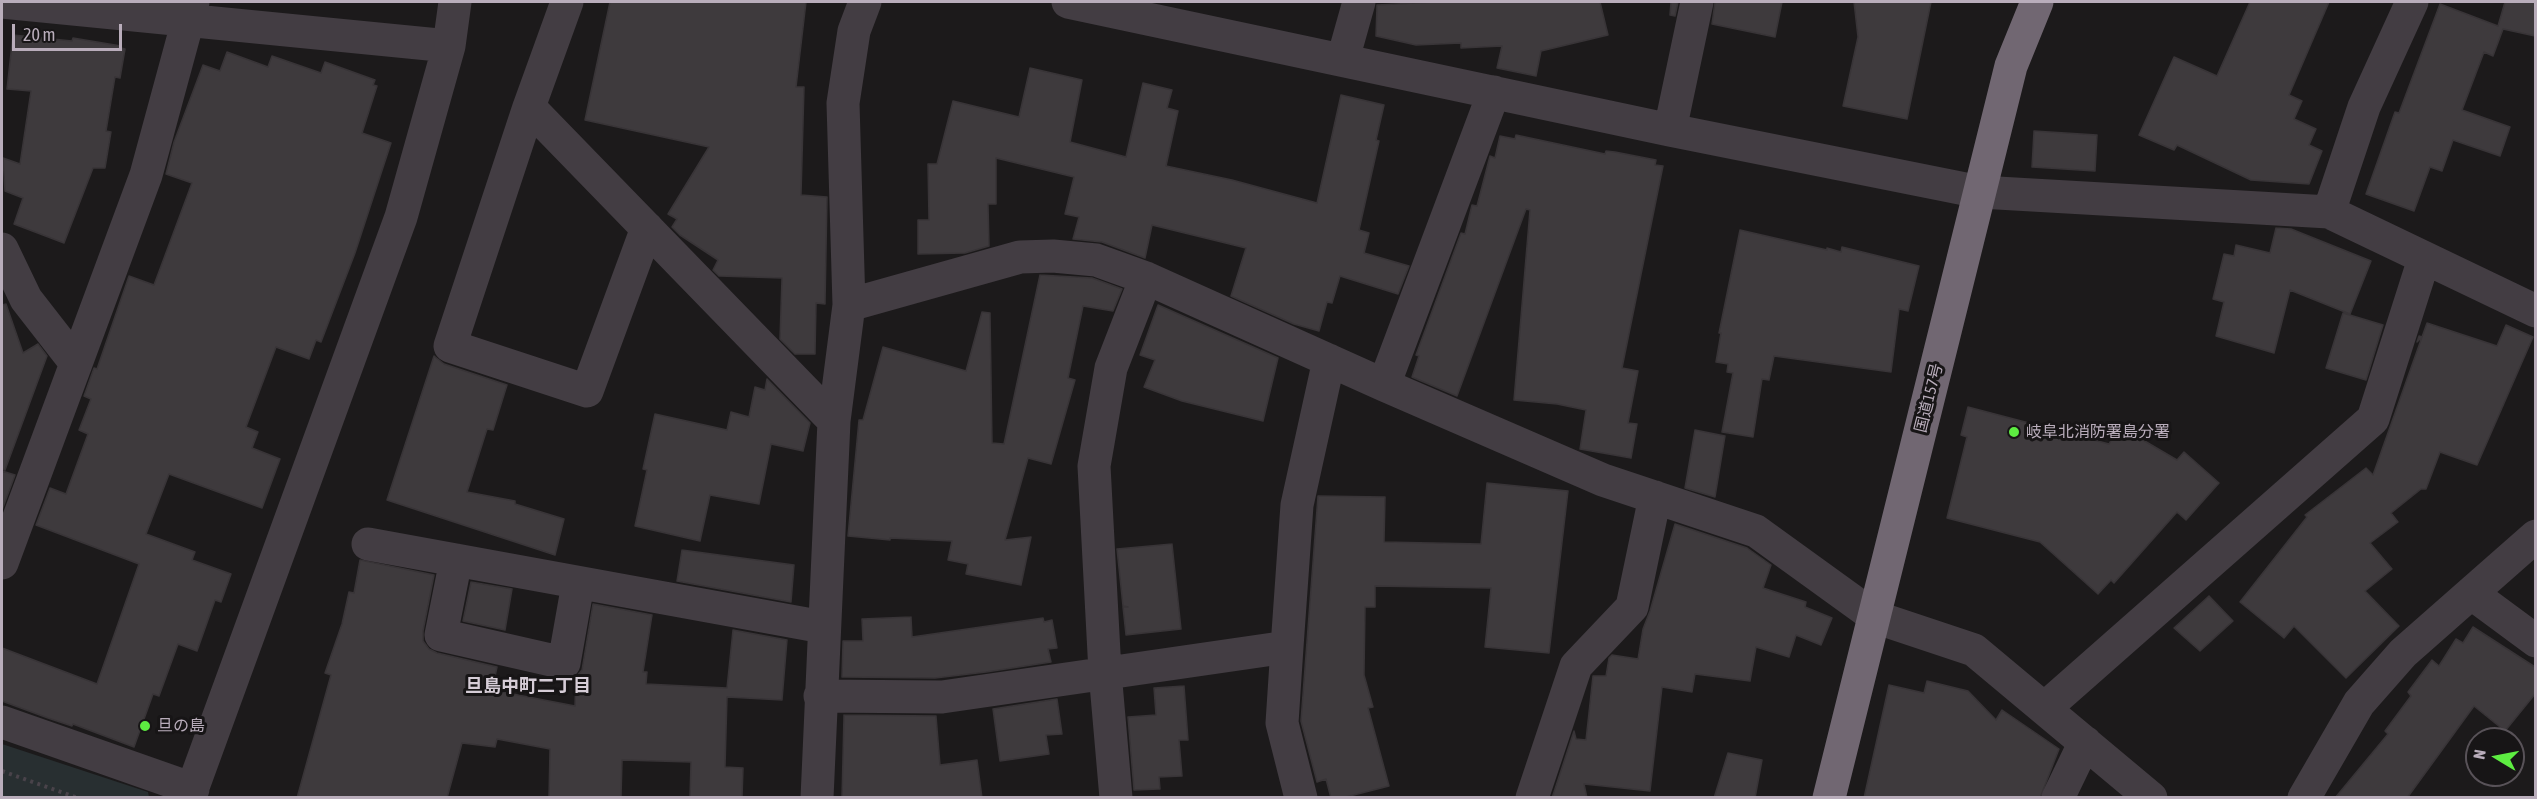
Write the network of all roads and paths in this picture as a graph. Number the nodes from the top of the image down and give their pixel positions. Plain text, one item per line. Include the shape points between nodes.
1 (2, 2) edge
2 (456, 2) edge
3 (567, 2) edge
4 (865, 2) edge
5 (1068, 2) edge
6 (1359, 2) edge
7 (1697, 2) edge
8 (2037, 2) edge
9 (2412, 2) edge
10 (191, 11) edge
11 (449, 46) junction
12 (1343, 59) junction
13 (1494, 92) junction
14 (529, 107) junction
15 (1670, 129) junction
16 (1980, 192) junction
17 (2330, 212) junction
18 (647, 228) junction
19 (2, 249) edge
20 (2424, 259) junction
21 (1146, 278) junction
22 (849, 305) junction
23 (2535, 311) edge
24 (1329, 360) junction
25 (75, 362) junction
26 (1384, 385) junction
27 (834, 421) junction
28 (1655, 497) junction
29 (2535, 536) edge
30 (368, 544) dead end
31 (456, 560) junction
32 (2, 563) edge
33 (578, 584) junction
34 (2471, 593) junction
35 (1875, 617) junction
36 (824, 627) junction
37 (2535, 640) edge
38 (1287, 647) junction
39 (1105, 672) junction
40 (820, 696) junction
41 (2045, 708) junction
42 (2, 722) edge
43 (2085, 742) junction
44 (2, 771) edge
45 (191, 793) edge
46 (78, 798) edge
47 (817, 798) edge
48 (1116, 798) edge
49 (1301, 798) edge
50 (1532, 798) edge
51 (1829, 798) edge
52 (2058, 798) edge
53 (2151, 798) edge
54 (2304, 798) edge

1 - 10 street
2 - 11 street
3 - 14 street
4 - 22 street via 854,31 843,103
5 - 12 street
6 - 12 street
7 - 15 street
8 - 16 highway, 国道157号 via 2011,66
9 - 17 street via 2364,107
10 - 11 street
10 - 25 street via 146,175
11 - 45 street via 401,217
12 - 13 street
13 - 15 street
13 - 26 street
14 - 18 street
14 - 18 street via 450,346 586,390
15 - 16 street
16 - 17 street
16 - 35 highway, 国道157号
17 - 20 street
18 - 27 street
19 - 25 street via 26,299
20 - 23 street
20 - 41 street via 2373,419
21 - 22 street via 1096,260 1020,257
21 - 24 street
21 - 39 street via 1111,368 1094,466
22 - 27 street
24 - 26 street
24 - 38 street via 1297,505
25 - 32 street
26 - 28 street via 1603,480
27 - 36 street
28 - 35 street via 1756,531
28 - 50 street via 1632,607 1576,666
29 - 34 street
30 - 31 street
31 - 33 street
31 - 33 street via 441,635 564,663
33 - 36 street
34 - 37 street
34 - 54 street via 2403,653 2359,703
35 - 41 street via 1974,650
35 - 51 highway, 国道157号
36 - 40 street
38 - 39 street
38 - 49 street via 1282,723
39 - 40 street via 942,697
39 - 48 street
40 - 47 street
41 - 43 street
42 - 45 street
43 - 52 street
43 - 53 street
44 - 46 path

